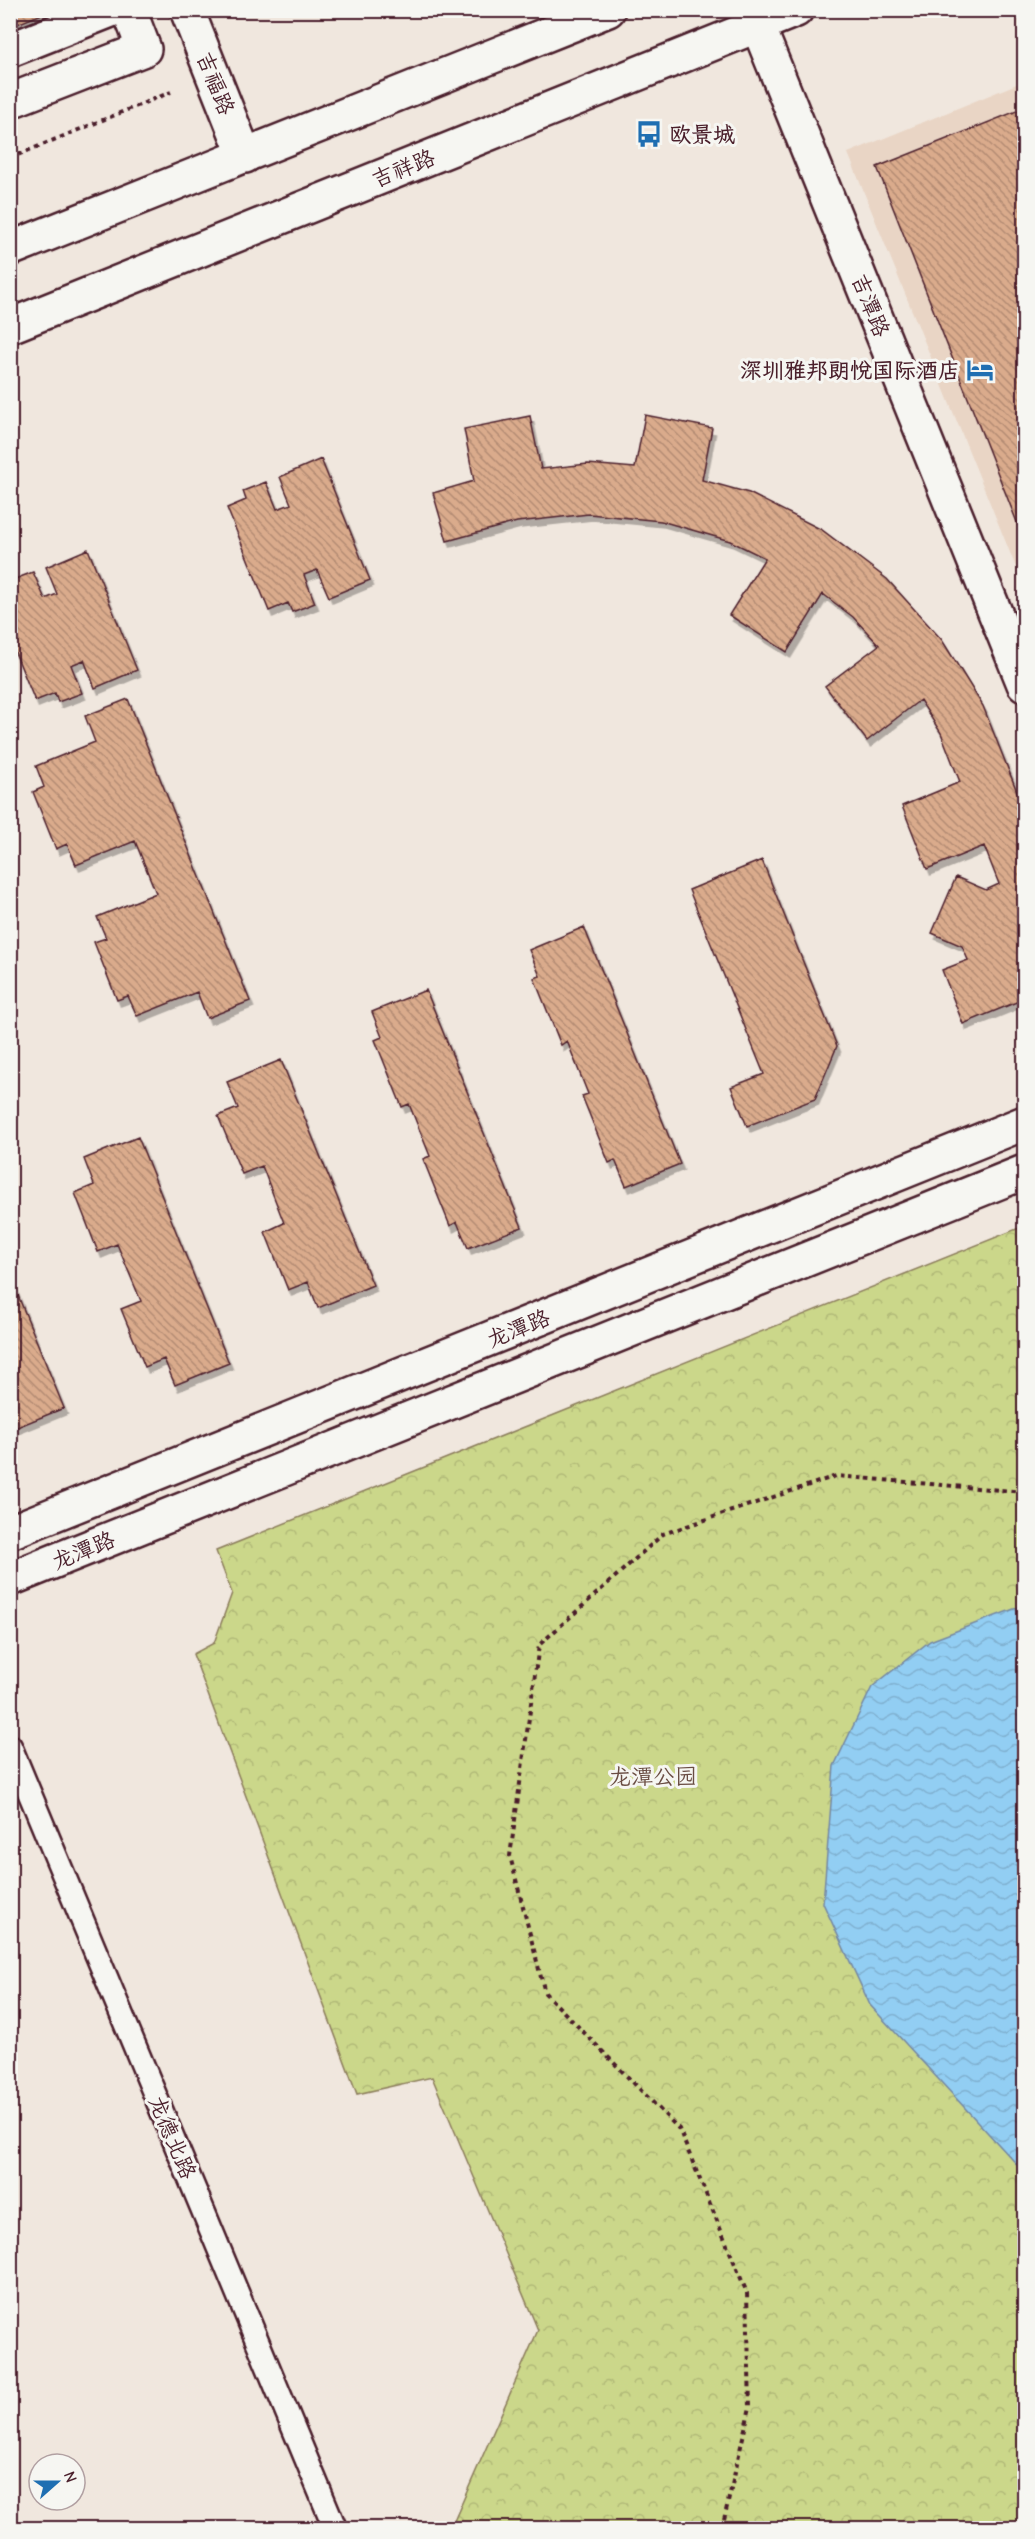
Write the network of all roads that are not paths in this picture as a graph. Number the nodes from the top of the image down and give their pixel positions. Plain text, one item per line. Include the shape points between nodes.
1 (111, 10) edge
2 (129, 10) edge
3 (187, 10) edge
4 (608, 10) edge
5 (796, 10) edge
6 (758, 26) junction
7 (10, 50) edge
8 (10, 101) edge
9 (245, 156) junction
10 (10, 249) edge
11 (10, 326) edge
12 (1024, 684) edge
13 (1024, 1123) edge
14 (1024, 1172) edge
15 (10, 1532) edge
16 (10, 1579) edge
17 (10, 1746) edge
18 (335, 2529) edge

1 - 7 street
2 - 8 street via 144,49
3 - 9 street, 吉福路
4 - 9 street
5 - 6 street, 吉祥路
6 - 11 street, 吉祥路
6 - 12 street, 吉潭路
9 - 10 street
13 - 15 street, 龙潭路
14 - 16 street, 龙潭路
17 - 18 lane, 龙德北路

